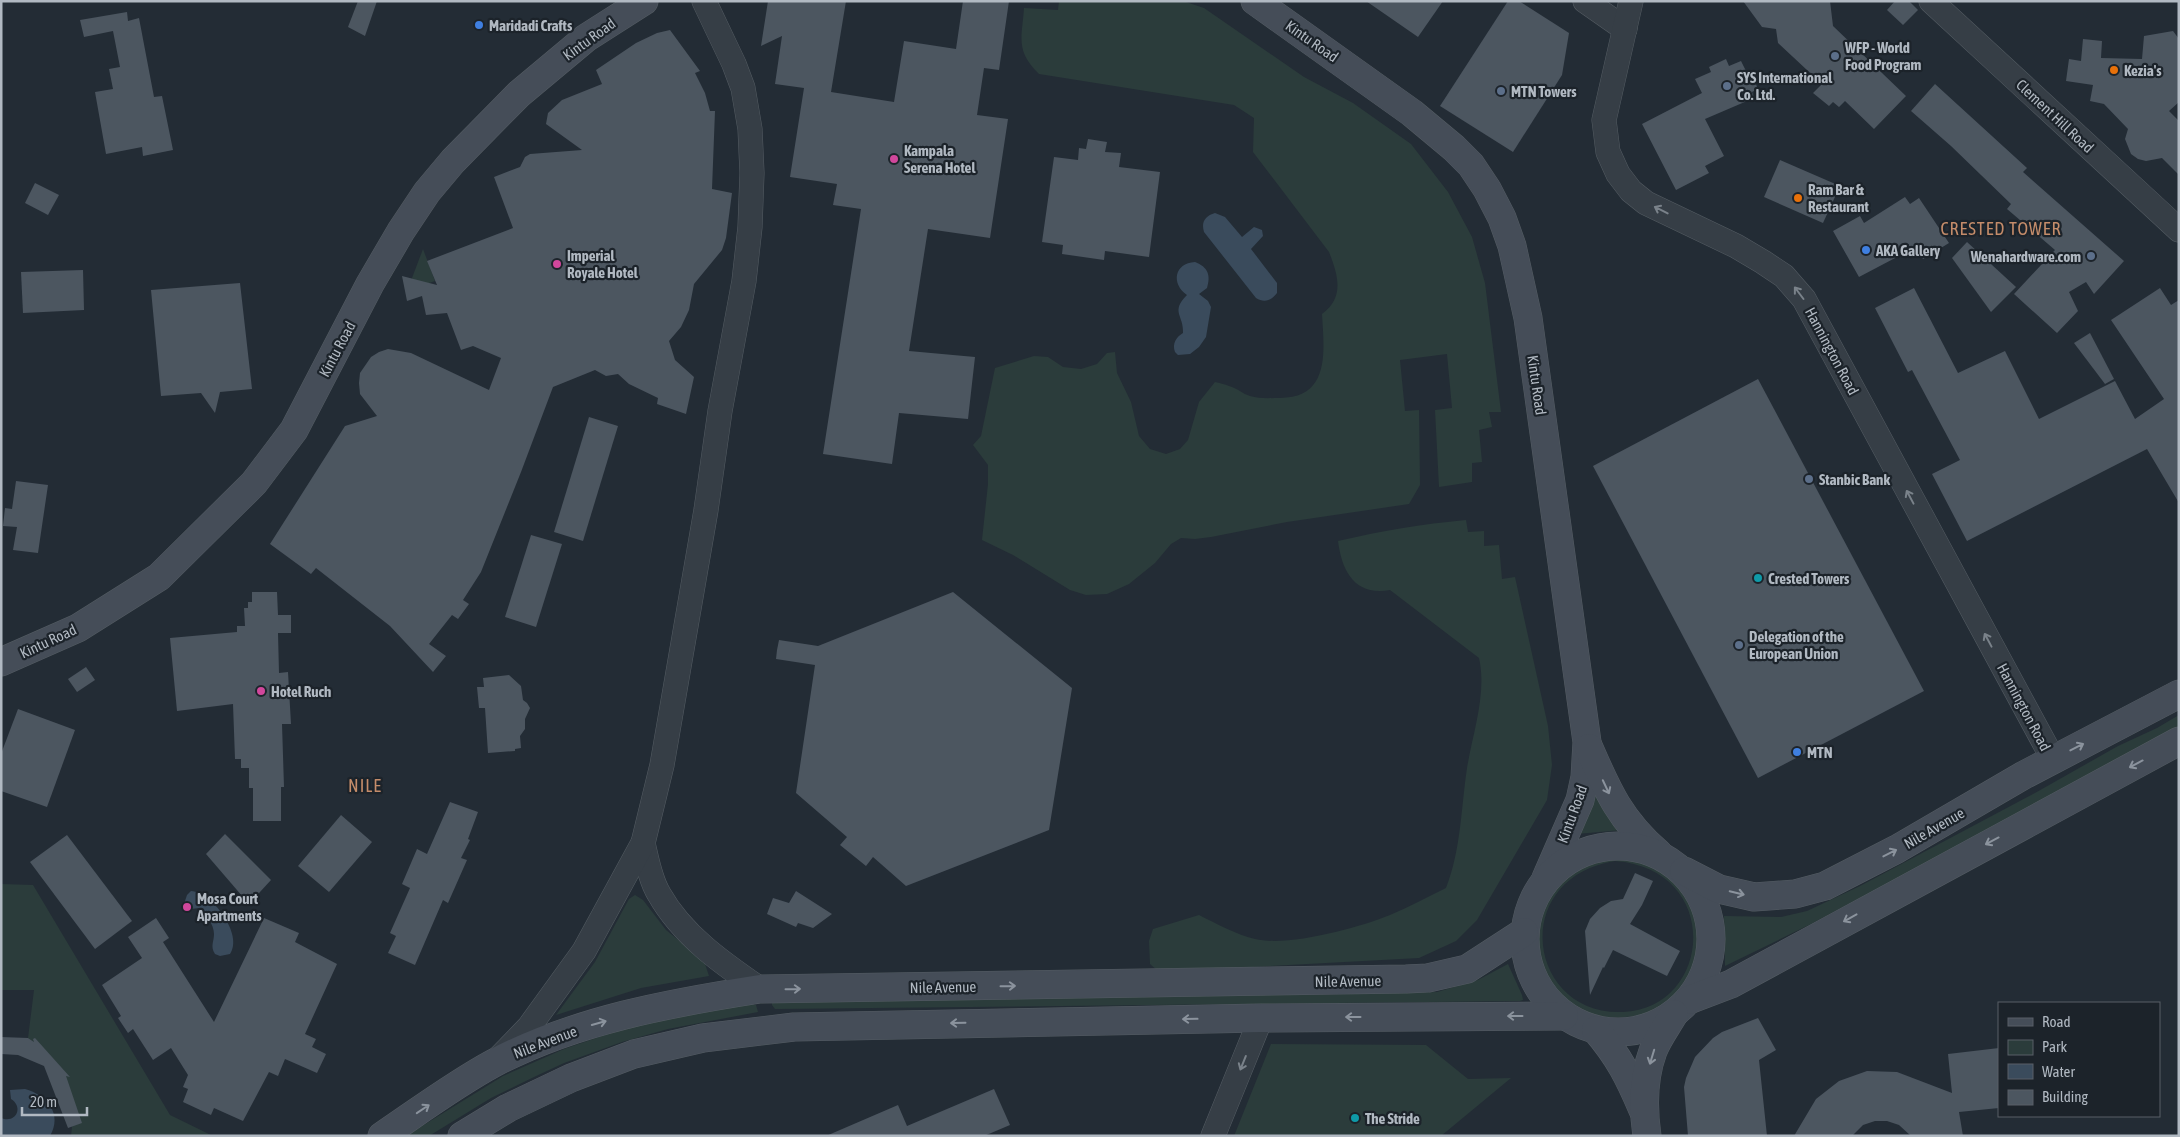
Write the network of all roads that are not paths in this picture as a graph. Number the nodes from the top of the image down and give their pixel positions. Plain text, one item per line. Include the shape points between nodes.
1 (644, 1) edge
2 (704, 1) edge
3 (1255, 1) edge
4 (1585, 1) edge
5 (1630, 1) edge
6 (1931, 1) edge
7 (1625, 28) junction
8 (2179, 230) edge
9 (1, 642) edge
10 (31, 649) junction
11 (1, 662) edge
12 (2179, 694) edge
13 (2179, 741) edge
14 (1587, 742) junction
15 (2053, 759) junction
16 (643, 843) junction
17 (1670, 862) junction
18 (1546, 878) junction
19 (1524, 932) junction
20 (760, 989) junction
21 (1682, 1007) junction
22 (1564, 1016) junction
23 (1261, 1018) junction
24 (1596, 1030) junction
25 (493, 1064) junction
26 (1646, 1124) edge
27 (382, 1136) edge
28 (462, 1136) edge
29 (1213, 1136) edge

1 - 10 main road, Kintu Road via 586,38 519,94 427,192 370,284 294,430 254,483 159,577 86,623
2 - 16 street via 743,88 750,129 750,227 744,281 664,756
3 - 14 main road, Kintu Road via 1412,113 1454,148 1471,165 1502,218 1512,246 1528,318
4 - 7 street
5 - 7 street, Hannington Road
6 - 8 street, Clement Hill Road
15 -> 7 street, Hannington Road via 1804,299 1784,276 1763,262 1646,203 1618,174 1608,152 1604,120
9 - 10 main road
10 - 11 main road, Kintu Road
15 -> 12 main road, Nile Avenue
13 -> 21 main road via 1731,984
14 -> 17 main road via 1620,814 1639,837
14 - 18 main road, Kintu Road via 1580,800
17 -> 15 main road, Nile Avenue via 1720,888 1740,894 1774,896 1809,891 1826,886 1897,849
16 - 20 street via 659,894 673,914 708,950
16 - 25 street via 584,951 529,1027
17 - 18 main road via 1646,850 1601,848 1575,856
17 - 21 main road via 1690,880 1700,895 1708,912 1711,930 1707,967 1700,984
18 - 19 main road via 1535,895
20 -> 19 main road, Nile Avenue via 1428,978 1467,969
19 - 22 main road via 1530,973 1540,991
25 -> 20 main road, Nile Avenue via 536,1044 630,1014
21 - 24 main road via 1658,1024 1639,1030
21 -> 26 main road via 1654,1050 1647,1080
22 -> 23 main road
22 - 24 main road
23 -> 28 main road via 803,1027 703,1038 634,1054 571,1078 508,1108
23 -> 29 street
24 - 26 main road via 1620,1060 1632,1082
27 -> 25 main road, Nile Avenue

